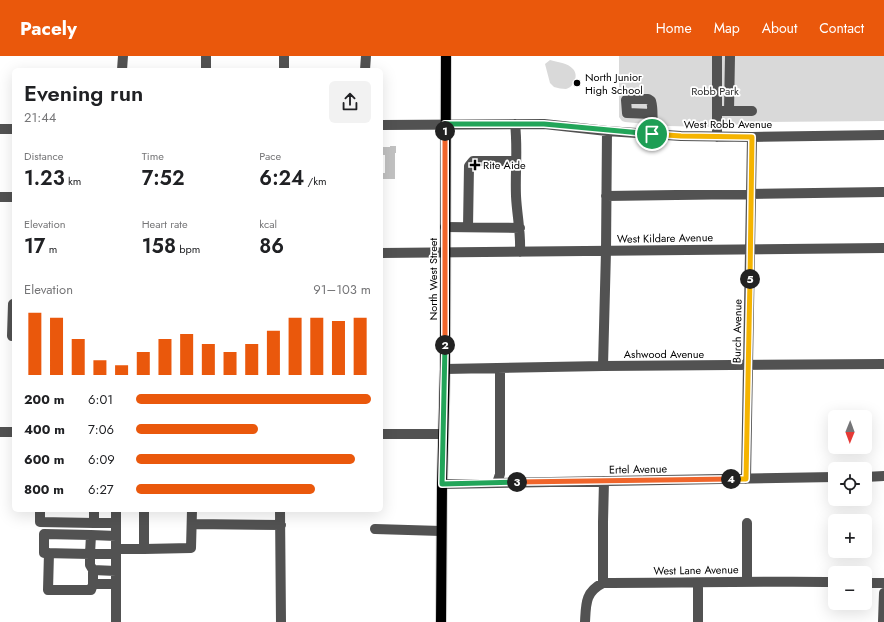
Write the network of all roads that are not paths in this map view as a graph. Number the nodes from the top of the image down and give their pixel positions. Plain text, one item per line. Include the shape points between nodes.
1 (122, 56) edge
2 (206, 56) edge
3 (284, 56) edge
4 (366, 56) edge
5 (446, 56) edge
6 (717, 56) edge
7 (730, 56) edge
8 (122, 68) edge
9 (206, 68) edge
10 (284, 68) edge
11 (365, 68) edge
12 (717, 111) junction
13 (729, 111) junction
14 (752, 111) dead end
15 (652, 114) dead end
16 (445, 124) junction
17 (515, 124) junction
18 (383, 125) edge
19 (0, 129) edge
20 (12, 129) edge
21 (607, 131) junction
22 (652, 134) junction
23 (884, 135) edge
24 (717, 136) junction
25 (752, 137) junction
26 (516, 161) junction
27 (884, 192) edge
28 (751, 194) junction
29 (606, 196) junction
30 (0, 197) edge
31 (12, 197) edge
32 (446, 227) junction
33 (468, 227) junction
34 (520, 228) junction
35 (750, 248) junction
36 (884, 248) edge
37 (606, 251) junction
38 (520, 252) junction
39 (383, 253) edge
40 (446, 253) junction
41 (884, 364) edge
42 (748, 365) junction
43 (603, 366) junction
44 (500, 368) junction
45 (445, 369) junction
46 (0, 432) edge
47 (12, 432) edge
48 (383, 434) edge
49 (443, 434) junction
50 (884, 476) edge
51 (828, 477) edge
52 (872, 477) edge
53 (746, 479) junction
54 (604, 481) junction
55 (497, 483) junction
56 (442, 484) junction
57 (40, 512) edge
58 (94, 512) edge
59 (116, 512) edge
60 (144, 512) edge
61 (192, 512) edge
62 (280, 512) edge
63 (94, 523) junction
64 (116, 523) junction
65 (747, 523) dead end
66 (192, 524) junction
67 (281, 525) junction
68 (375, 529) dead end
69 (441, 531) junction
70 (91, 535) junction
71 (116, 536) junction
72 (144, 549) junction
73 (116, 552) junction
74 (49, 553) junction
75 (90, 554) junction
76 (93, 570) junction
77 (116, 571) junction
78 (747, 581) junction
79 (828, 582) edge
80 (603, 583) junction
81 (698, 583) junction
82 (872, 583) edge
83 (884, 583) edge
84 (93, 584) junction
85 (116, 584) junction
86 (884, 593) edge
87 (116, 622) edge
88 (282, 622) edge
89 (441, 622) edge
90 (585, 622) edge
91 (698, 622) edge
92 (883, 622) edge

1 - 8 street
2 - 9 street
3 - 10 street
4 - 11 street
5 - 16 main road, North West Street
6 - 12 street
7 - 13 street
12 - 13 street
12 - 24 street
13 - 14 street
15 - 22 street
16 - 17 street, West Robb Avenue
16 - 18 street, West Robb Avenue
16 - 32 main road, North West Street
17 - 21 street, West Robb Avenue via 544,124
17 - 26 street
19 - 20 street
21 - 22 street, West Robb Avenue
21 - 29 street
22 - 24 street, West Robb Avenue
23 - 25 street, West Robb Avenue
24 - 25 street, West Robb Avenue
25 - 28 street, Burch Avenue
26 - 33 street via 471,163
26 - 34 street via 516,197
27 - 28 street
28 - 29 street
28 - 35 street, Burch Avenue
29 - 37 street
30 - 31 street
32 - 33 street
32 - 40 main road, North West Street
33 - 34 street
34 - 38 street
35 - 36 street, West Kildare Avenue
35 - 37 street, West Kildare Avenue
35 - 42 street, Burch Avenue
37 - 38 street, West Kildare Avenue
37 - 43 street
38 - 40 street, West Kildare Avenue
39 - 40 street, West Kildare Avenue
40 - 45 main road, North West Street
41 - 42 street, Ashwood Avenue
42 - 43 street, Ashwood Avenue
42 - 53 street, Burch Avenue
43 - 44 street, Ashwood Avenue
44 - 45 street, Ashwood Avenue
44 - 55 street via 500,474
45 - 49 main road, North West Street
46 - 47 street
48 - 49 street
49 - 56 main road, North West Street
50 - 52 street
51 - 53 street, Ertel Avenue
53 - 54 street, Ertel Avenue
54 - 55 street, Ertel Avenue
54 - 80 street
55 - 56 street, Ertel Avenue
56 - 69 main road, North West Street
57 - 63 street via 40,522
58 - 63 street
59 - 64 street
60 - 72 street
61 - 66 street
62 - 67 street
63 - 64 street
64 - 71 street
65 - 78 street
66 - 67 street
66 - 72 street via 191,548
67 - 88 street
68 - 69 street
69 - 89 main road, North West Street
70 - 71 street
70 - 74 street via 44,534 44,553
70 - 75 street
71 - 73 street
72 - 73 street
73 - 75 street
73 - 77 street
74 - 75 street
74 - 84 street via 48,590 91,590
75 - 76 street via 90,565
76 - 77 street
76 - 84 street
77 - 85 street
78 - 79 street, West Lane Avenue
78 - 81 street, West Lane Avenue
80 - 81 street, West Lane Avenue
80 - 90 street via 589,595
81 - 91 street
82 - 83 street
84 - 85 street
85 - 87 street
86 - 92 street

